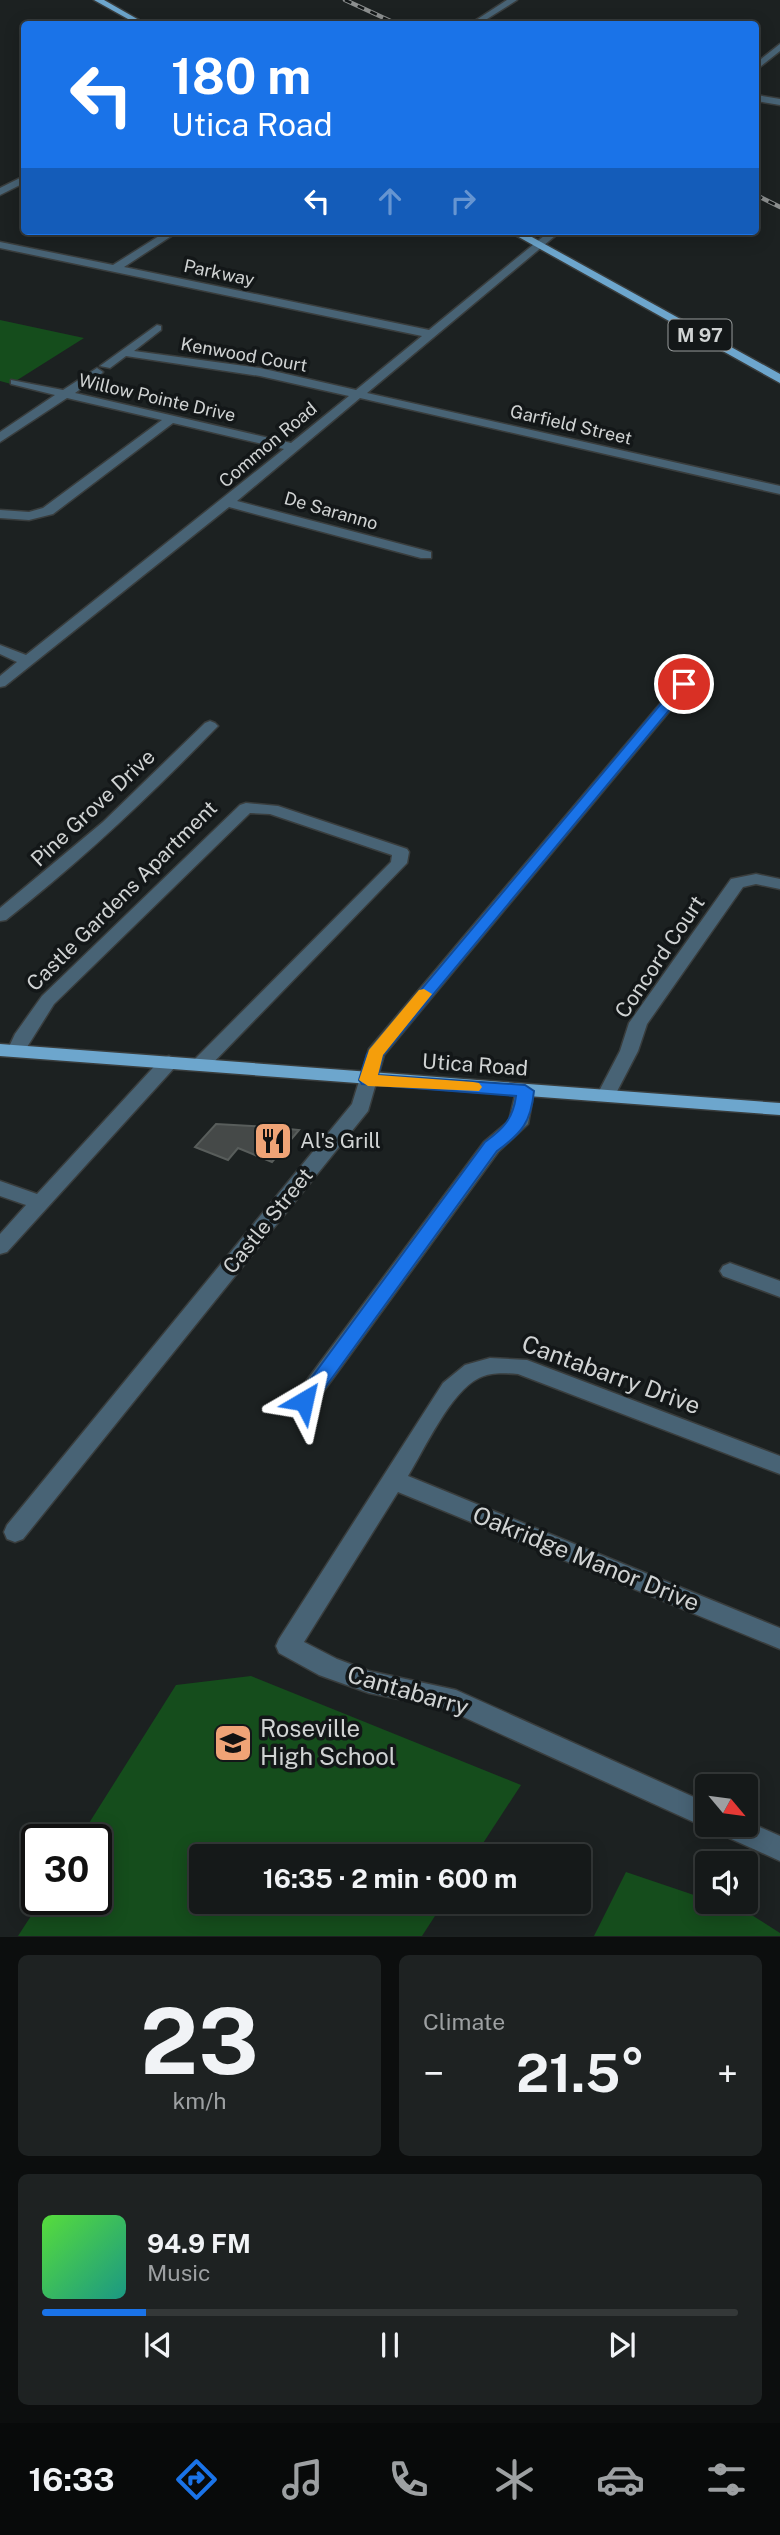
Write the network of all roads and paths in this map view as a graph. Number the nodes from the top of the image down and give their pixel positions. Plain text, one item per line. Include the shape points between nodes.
1 (98, 0) edge
2 (513, 0) edge
3 (136, 21) edge
4 (479, 21) edge
5 (780, 47) edge
6 (759, 64) edge
7 (759, 98) edge
8 (780, 102) edge
9 (21, 181) edge
10 (0, 192) edge
11 (168, 235) edge
12 (520, 235) edge
13 (550, 235) edge
14 (0, 245) edge
15 (538, 245) junction
16 (114, 269) junction
17 (157, 327) dead end
18 (430, 334) junction
19 (126, 353) junction
20 (780, 379) edge
21 (15, 382) dead end
22 (65, 394) junction
23 (355, 395) junction
24 (172, 419) junction
25 (0, 438) edge
26 (290, 447) junction
27 (780, 489) edge
28 (227, 502) junction
29 (0, 514) edge
30 (426, 555) dead end
31 (0, 649) edge
32 (27, 661) junction
33 (692, 675) dead end
34 (0, 682) edge
35 (210, 726) dead end
36 (780, 884) edge
37 (0, 916) edge
38 (8, 1050) edge
39 (169, 1062) junction
40 (201, 1064) junction
41 (368, 1080) junction
42 (525, 1091) junction
43 (605, 1097) junction
44 (780, 1109) edge
45 (0, 1188) edge
46 (40, 1203) junction
47 (0, 1247) edge
48 (730, 1271) dead end
49 (780, 1289) edge
50 (304, 1401) dead end
51 (780, 1465) edge
52 (393, 1480) junction
53 (15, 1532) dead end
54 (780, 1639) edge
55 (695, 1811) edge
56 (756, 1838) edge
57 (780, 1849) edge

1 - 3 main road
2 - 4 street
5 - 6 street
7 - 8 street
9 - 10 street
11 - 16 street
12 - 15 main road, M 97
13 - 15 street, Common Road
14 - 16 street, Parkway
15 - 18 street, Common Road
15 - 20 main road, M 97
16 - 18 street, Parkway
17 - 19 street, Kenwood Court
18 - 23 street, Common Road
19 - 22 street, Kenwood Court
19 - 23 street, Kenwood Court via 260,372
21 - 22 street, Willow Pointe Drive
22 - 24 street, Willow Pointe Drive
22 - 25 street, Kenwood Court
23 - 26 street, Common Road
23 - 27 street, Garfield Street
24 - 26 street, Willow Pointe Drive
24 - 29 street via 48,510 29,516
26 - 28 street, Common Road
28 - 30 street, De Saranno
28 - 32 street, Common Road
31 - 32 street
32 - 34 street, Common Road
33 - 41 street, Castle Street via 375,1054
35 - 37 street, Pine Grove Drive via 139,798
36 - 43 street, Concord Court via 756,879 737,883 638,1023
38 - 39 main road, Utica Road
38 - 40 street, Castle Gardens Apartment via 48,1000 246,808 272,809 401,852 399,863
39 - 40 main road, Utica Road
39 - 46 street
40 - 41 main road, Utica Road
41 - 42 main road, Utica Road
41 - 53 street, Castle Street via 361,1106
42 - 43 main road, Utica Road
42 - 50 street via 515,1130 491,1147
43 - 44 main road, Utica Road
45 - 46 street
46 - 47 street
48 - 49 street
51 - 52 street, Cantabarry Drive via 519,1366 493,1364 459,1378
52 - 54 street, Oakridge Manor Drive
52 - 55 street, Cantabarry via 288,1646 369,1682 447,1698
56 - 57 street

